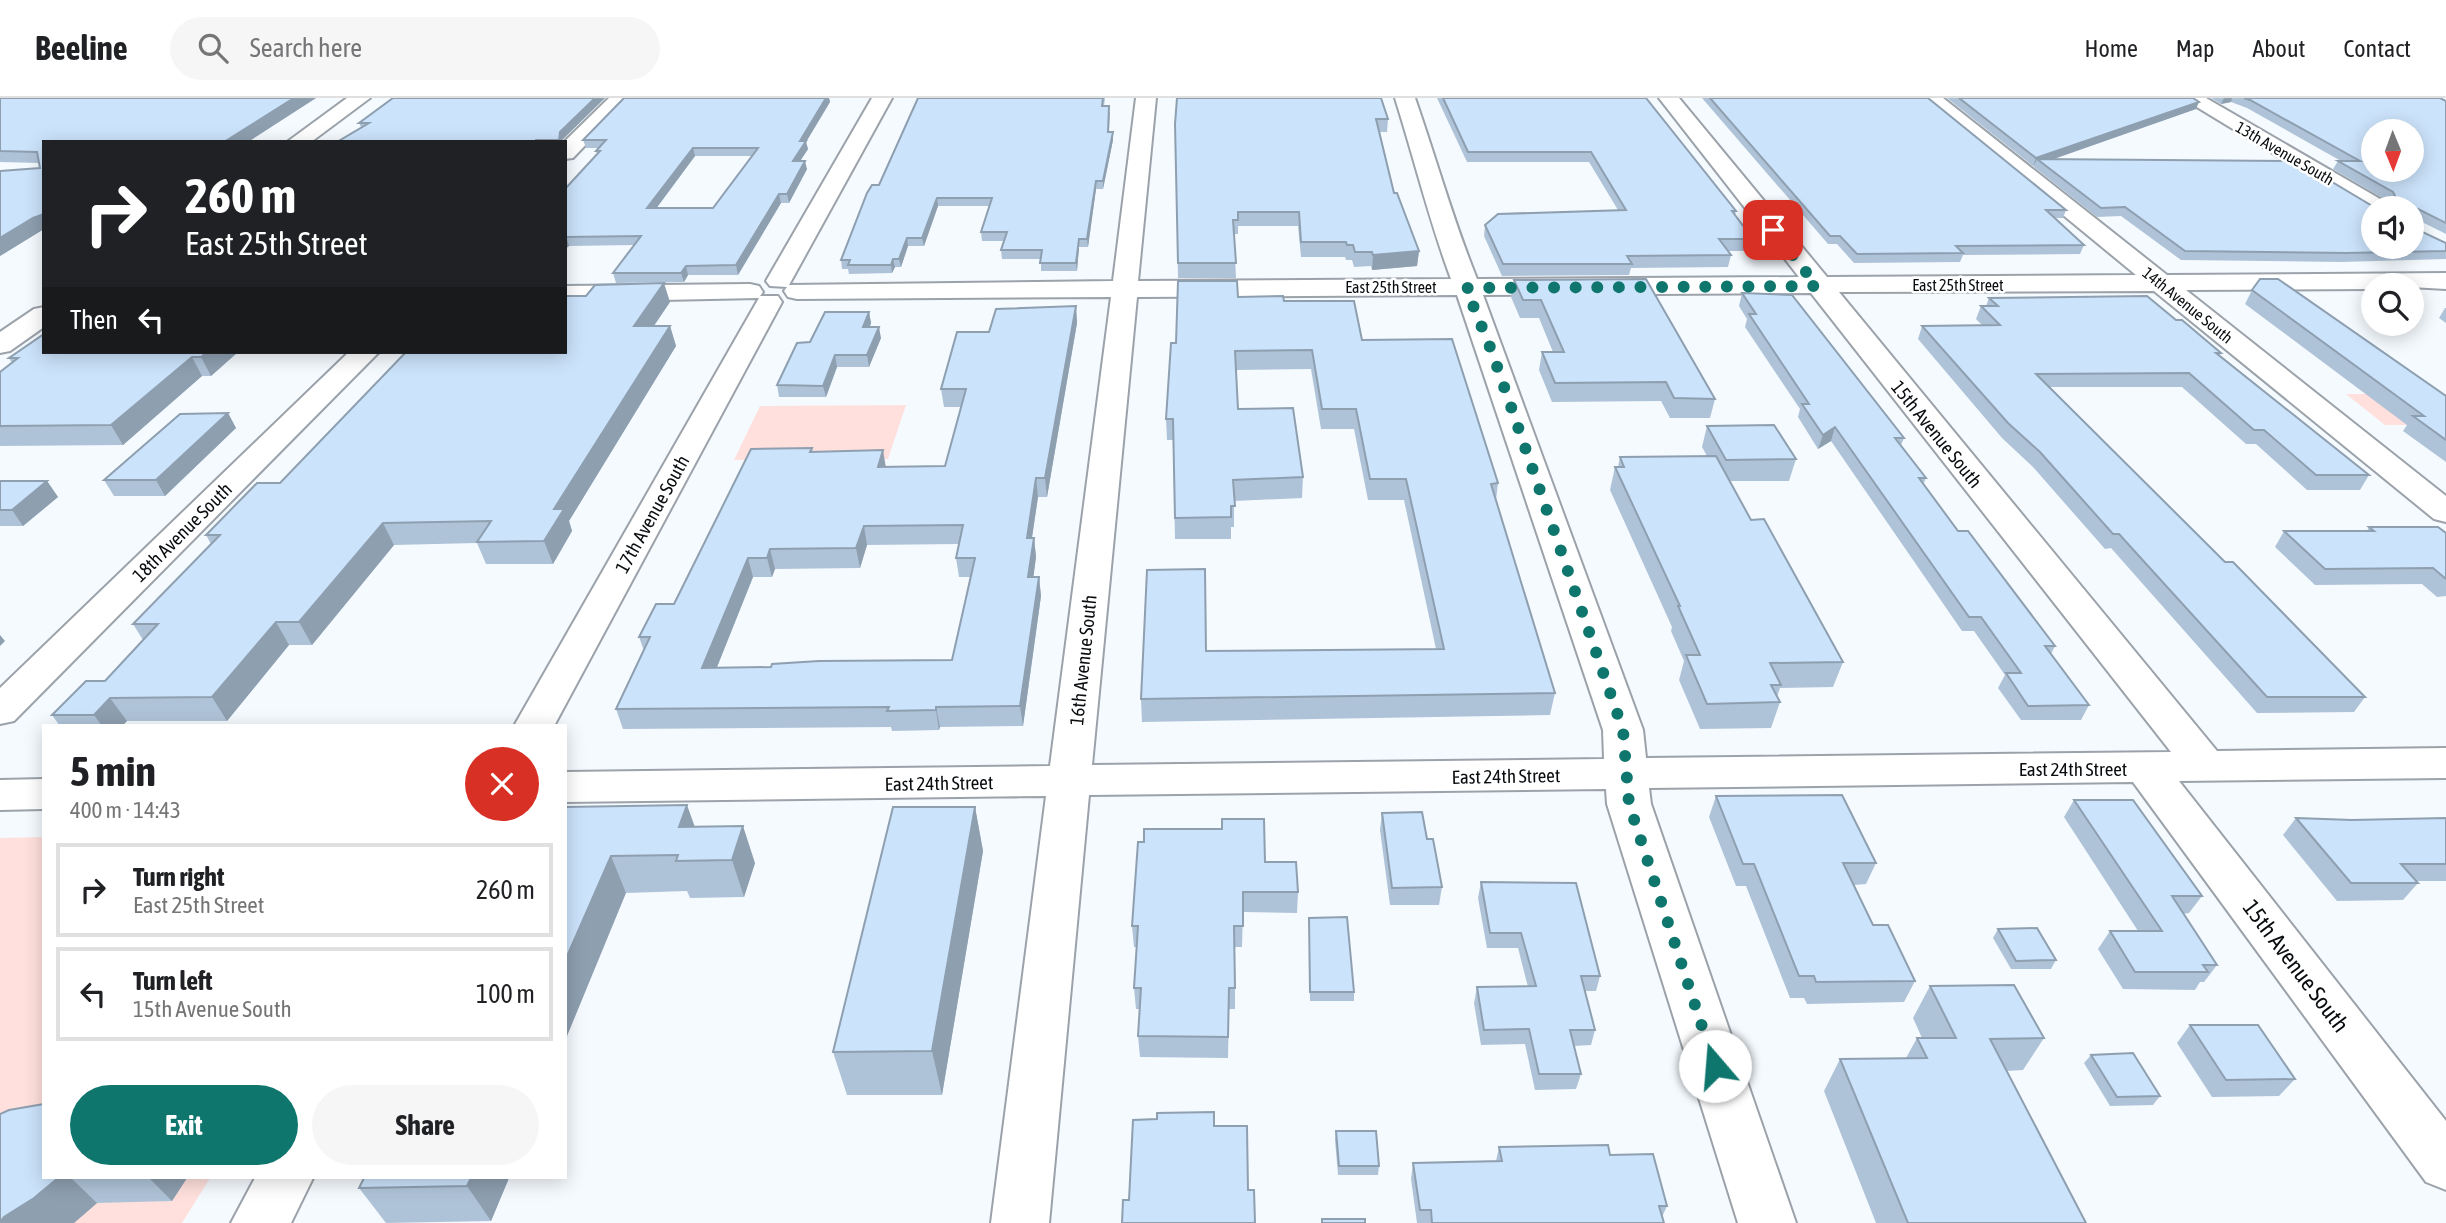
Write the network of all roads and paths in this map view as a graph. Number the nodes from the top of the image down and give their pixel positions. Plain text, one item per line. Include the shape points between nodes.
1 (360, 98) edge
2 (620, 98) edge
3 (882, 98) edge
4 (1146, 98) edge
5 (1405, 98) edge
6 (1669, 98) edge
7 (1931, 98) edge
8 (2192, 98) edge
9 (300, 140) edge
10 (567, 150) edge
11 (2361, 197) edge
12 (2446, 281) edge
13 (2160, 283) junction
14 (1817, 286) junction
15 (1126, 288) junction
16 (1466, 288) junction
17 (774, 291) junction
18 (567, 293) edge
19 (42, 316) edge
20 (0, 345) edge
21 (363, 354) edge
22 (2446, 512) edge
23 (0, 711) edge
24 (535, 724) edge
25 (2446, 763) edge
26 (2207, 768) junction
27 (2146, 769) junction
28 (1626, 775) junction
29 (1070, 782) junction
30 (567, 787) edge
31 (42, 794) edge
32 (0, 795) edge
33 (2446, 1164) edge
34 (284, 1179) edge
35 (260, 1223) edge
36 (1020, 1223) edge
37 (1767, 1223) edge

1 - 9 street
2 - 10 street
3 - 17 street, 17th Avenue South
4 - 15 street, 16th Avenue South
5 - 16 street
6 - 14 street, 15th Avenue South
7 - 13 street, 14th Avenue South
8 - 11 street, 13th Avenue South
12 - 13 street, East 25th Street
13 - 14 street, East 25th Street
13 - 22 street, 14th Avenue South
14 - 16 street, East 25th Street
14 - 26 street, 15th Avenue South
15 - 16 street, East 25th Street
15 - 17 street, East 25th Street
15 - 29 street, 16th Avenue South
16 - 28 street via 1623,730
17 - 18 street, East 25th Street
17 - 24 street, 17th Avenue South
19 - 20 street
21 - 23 street, 18th Avenue South
25 - 26 street, East 24th Street
26 - 27 street, East 24th Street
27 - 28 street, East 24th Street
27 - 33 street, 15th Avenue South
28 - 29 street, East 24th Street
28 - 37 street via 1629,804
29 - 30 street, East 24th Street
29 - 36 street, 16th Avenue South
31 - 32 street
34 - 35 street

